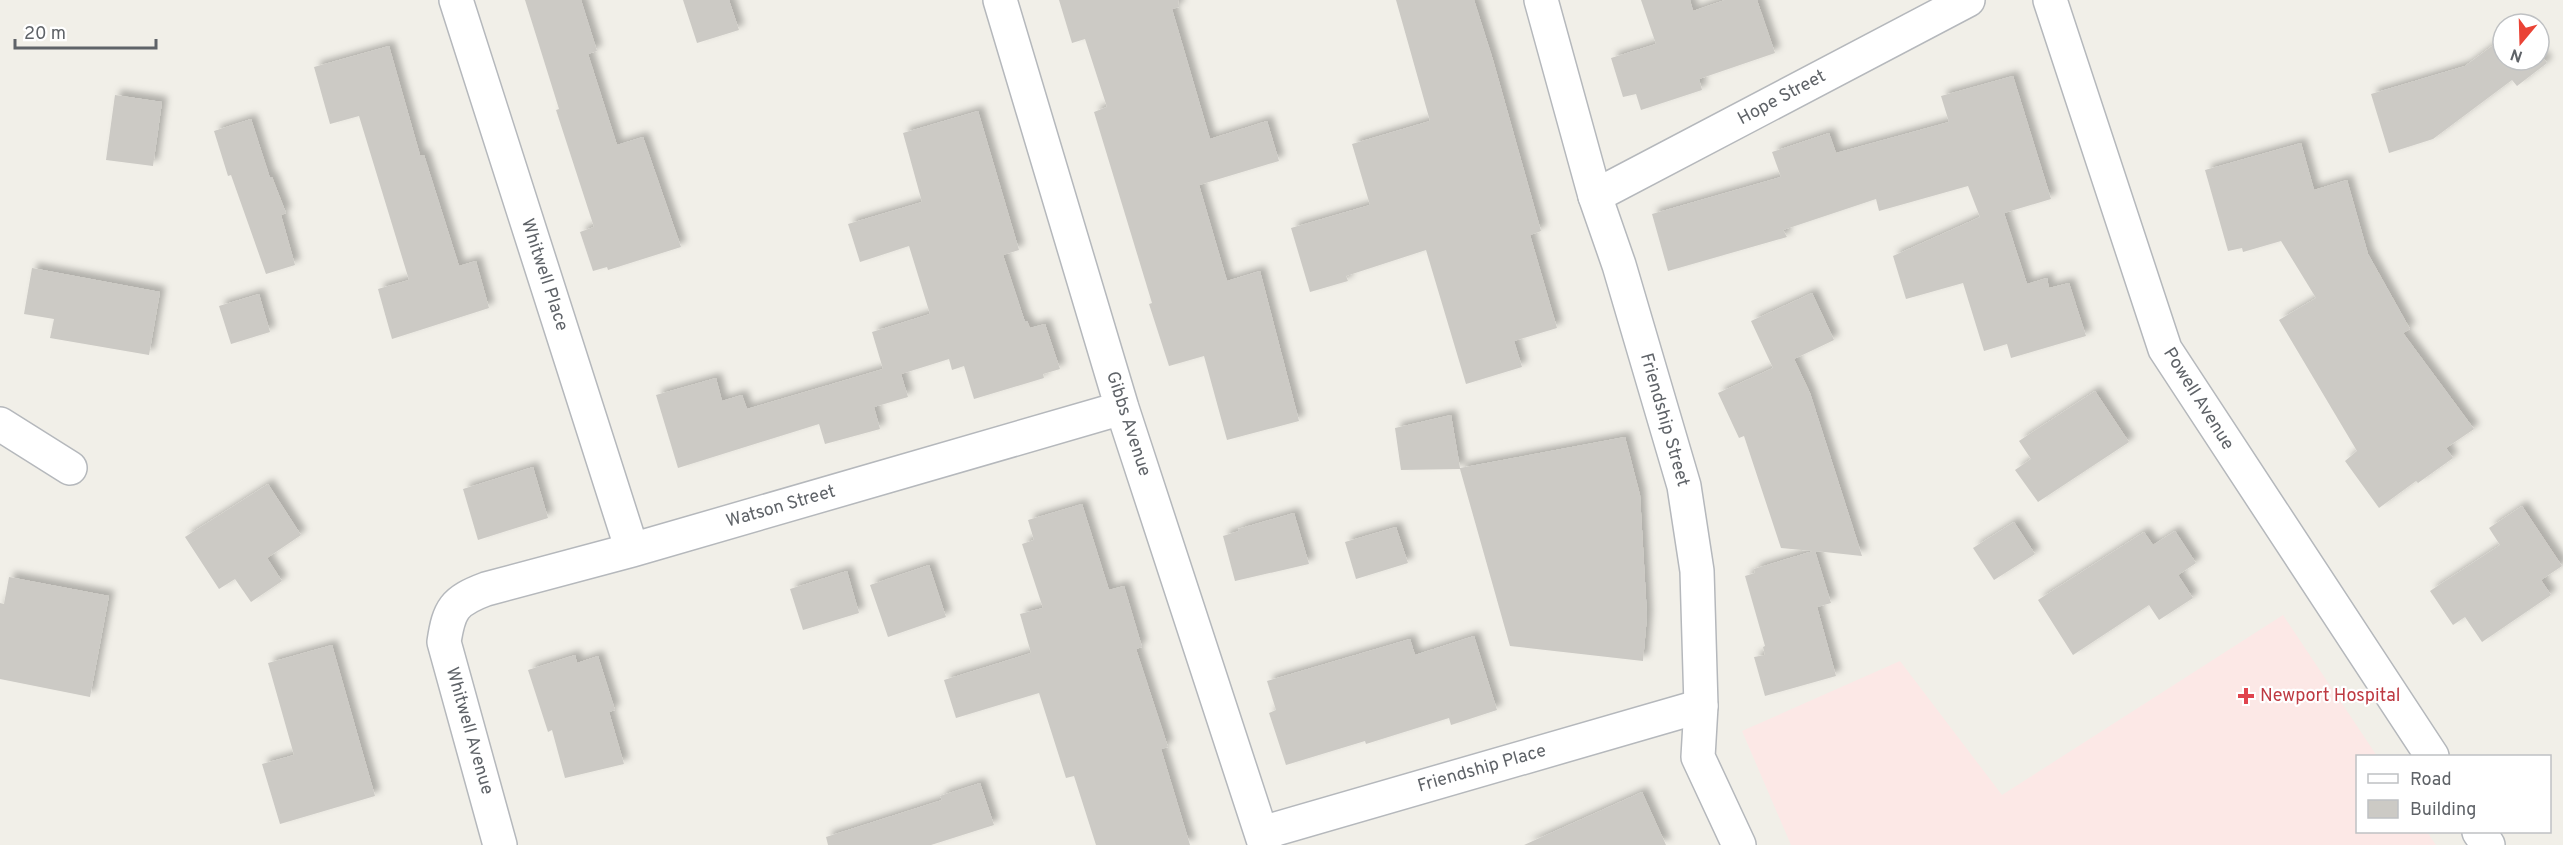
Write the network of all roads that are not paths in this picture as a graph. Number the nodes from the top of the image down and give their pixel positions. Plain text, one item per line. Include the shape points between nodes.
1 (456, 0) edge
2 (1000, 0) edge
3 (1541, 0) edge
4 (1968, 0) edge
5 (2050, 0) edge
6 (1595, 196) junction
7 (1122, 408) junction
8 (0, 424) edge
9 (70, 468) dead end
10 (632, 550) junction
11 (447, 617) joint
12 (1701, 706) junction
13 (2431, 755) edge
14 (1264, 839) edge
15 (500, 845) edge
16 (1738, 845) edge

1 - 10 street, Whitwell Place
2 - 7 street, Gibbs Avenue
3 - 6 street, Friendship Street
4 - 6 street, Hope Street
5 - 13 street, Powell Avenue via 2165,349
6 - 12 street, Friendship Street via 1684,486 1697,571
7 - 10 street, Watson Street
7 - 14 street, Gibbs Avenue
8 - 9 street
10 - 11 street, Watson Street via 486,589 464,597
11 - 15 street, Whitwell Avenue via 444,642
12 - 14 street, Friendship Place
12 - 16 street, Friendship Street via 1698,758

